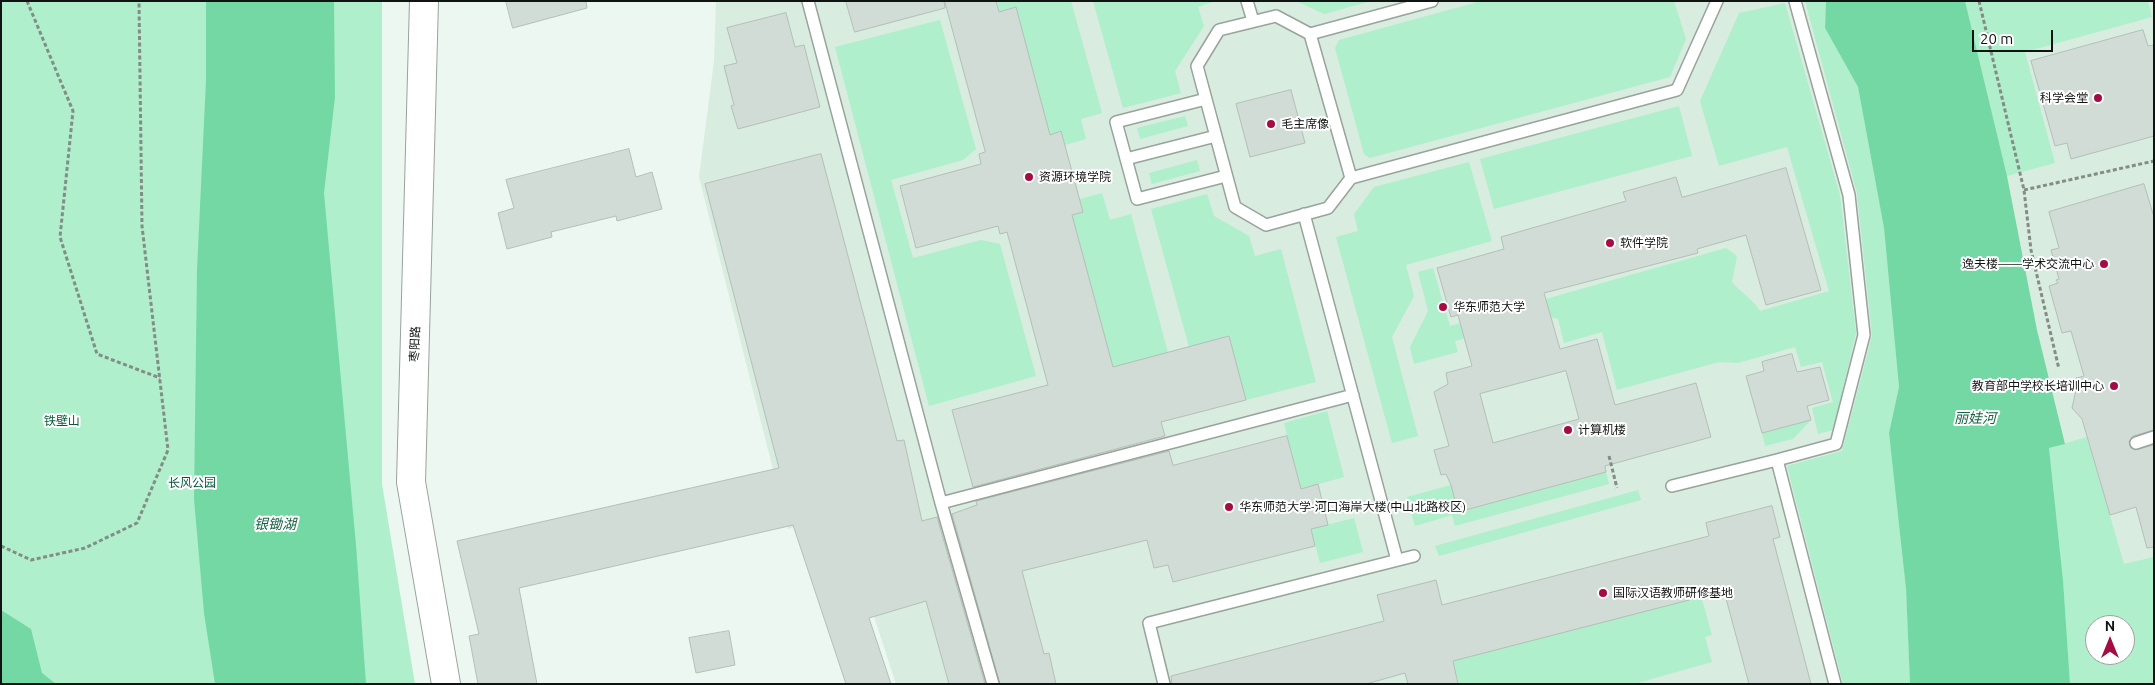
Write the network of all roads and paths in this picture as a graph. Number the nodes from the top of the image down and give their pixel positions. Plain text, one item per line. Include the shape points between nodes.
1 (27, 1) edge
2 (139, 1) edge
3 (424, 1) edge
4 (808, 1) edge
5 (1248, 1) edge
6 (1432, 1) edge
7 (1717, 1) edge
8 (1795, 1) edge
9 (1979, 1) edge
10 (1253, 21) junction
11 (1310, 34) junction
12 (1206, 99) junction
13 (1216, 136) junction
14 (1126, 159) junction
15 (2154, 161) edge
16 (1226, 176) junction
17 (1351, 178) junction
18 (2024, 190) junction
19 (1304, 214) junction
20 (2059, 369) dead end
21 (160, 378) junction
22 (1353, 395) junction
23 (2154, 437) edge
24 (2136, 443) dead end
25 (1608, 456) dead end
26 (1777, 460) junction
27 (1672, 486) dead end
28 (1618, 488) dead end
29 (942, 503) junction
30 (1, 546) edge
31 (1414, 556) dead end
32 (1397, 560) junction
33 (446, 684) edge
34 (993, 684) edge
35 (1164, 684) edge
36 (1835, 684) edge

1 - 21 path via 74,111 60,237 97,354
2 - 21 path via 142,226
3 - 33 street, 枣阳路 via 412,482
4 - 29 lane
5 - 10 lane
6 - 11 lane
7 - 17 lane via 1677,90
8 - 26 lane via 1849,194 1864,335 1836,444
9 - 18 path
10 - 11 lane via 1276,16
10 - 12 lane via 1219,30 1197,66
11 - 17 lane
12 - 13 lane
12 - 14 lane via 1116,122
13 - 14 lane
13 - 16 lane
14 - 16 lane via 1137,199
15 - 18 path
16 - 19 lane via 1235,207 1266,225
17 - 19 lane via 1328,208
18 - 20 path via 2030,250
19 - 22 lane
21 - 30 path via 168,450 137,523 86,548 31,560
22 - 29 lane
22 - 32 lane
23 - 24 lane
25 - 28 path
26 - 27 lane
26 - 36 lane
29 - 34 lane
31 - 32 lane
32 - 35 lane via 1149,622

